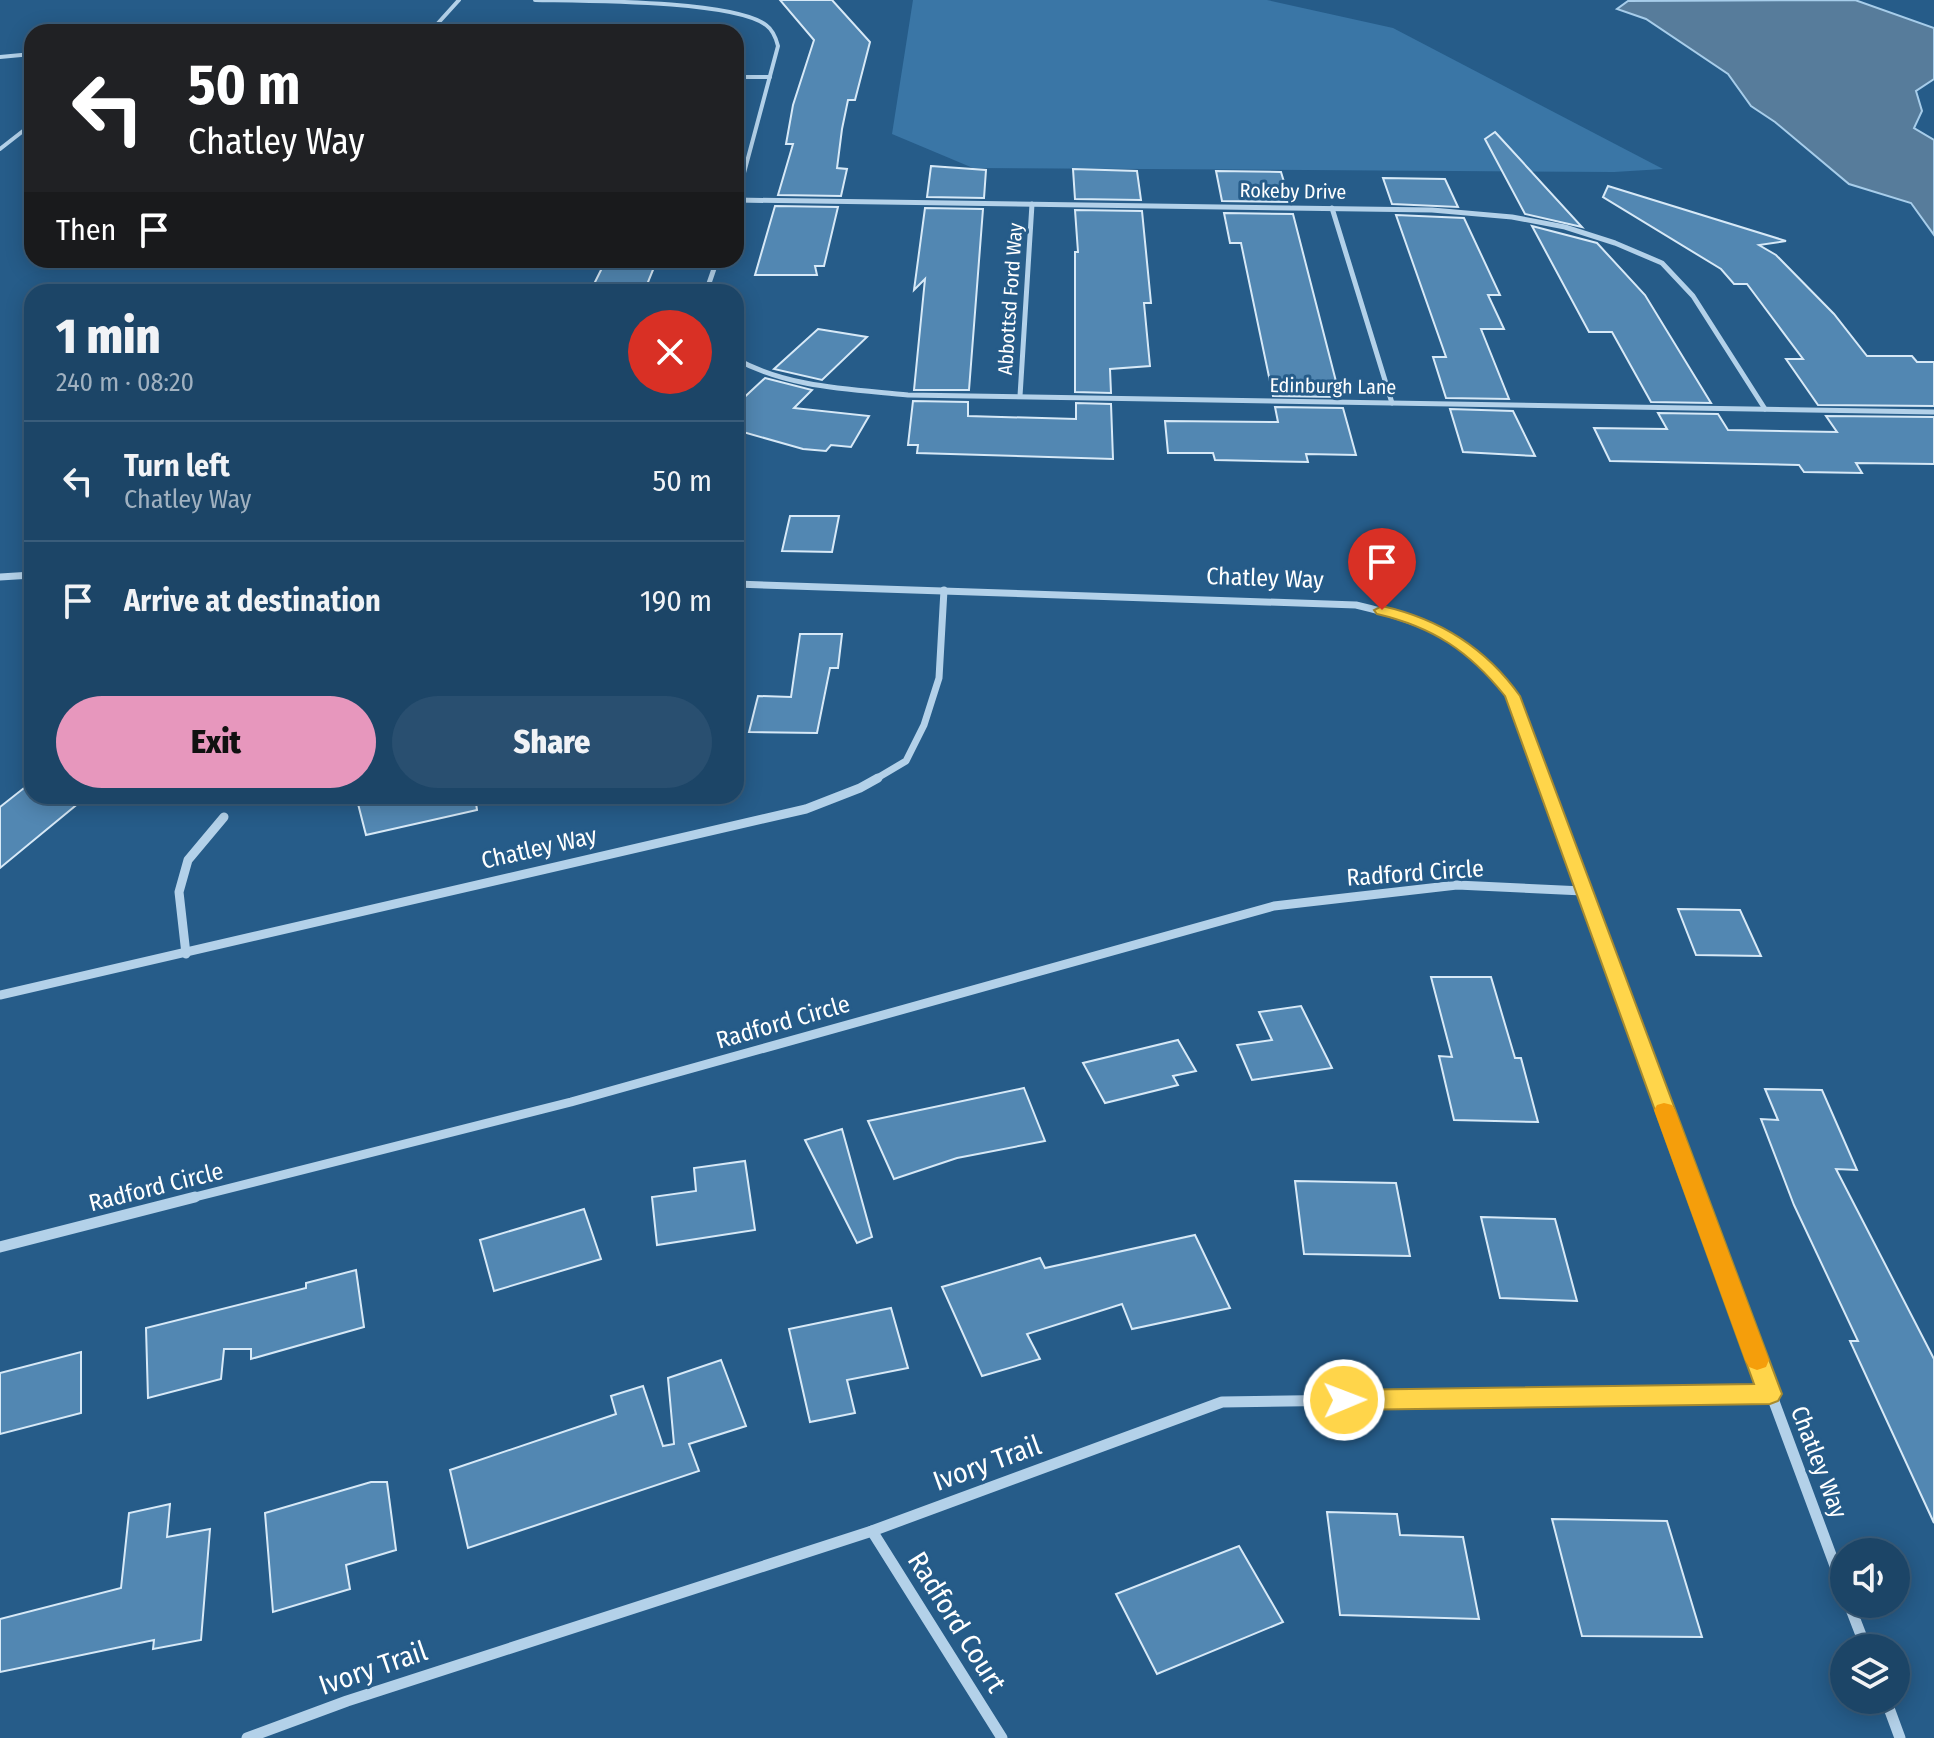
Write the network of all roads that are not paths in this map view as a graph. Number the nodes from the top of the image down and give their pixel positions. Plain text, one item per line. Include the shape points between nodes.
1 (459, 0) edge
2 (535, 0) edge
3 (437, 24) edge
4 (24, 55) edge
5 (0, 57) edge
6 (744, 77) edge
7 (770, 77) junction
8 (24, 130) edge
9 (0, 149) edge
10 (744, 172) edge
11 (744, 201) edge
12 (1032, 204) junction
13 (1332, 208) junction
14 (744, 364) edge
15 (1020, 396) junction
16 (1392, 403) junction
17 (1765, 409) junction
18 (1934, 412) edge
19 (24, 576) edge
20 (0, 577) edge
21 (744, 584) edge
22 (944, 590) junction
23 (224, 817) dead end
24 (1583, 891) junction
25 (186, 954) junction
26 (0, 995) edge
27 (0, 1247) edge
28 (1770, 1394) junction
29 (872, 1531) junction
30 (1830, 1553) edge
31 (1891, 1714) edge
32 (247, 1738) edge
33 (1002, 1738) edge
34 (1900, 1738) edge

1 - 3 street
2 - 7 street via 672,2 760,20 775,32 778,46
4 - 5 street
6 - 7 street
7 - 10 street
8 - 9 street
11 - 12 street, Rokeby Drive
12 - 13 street, Rokeby Drive
12 - 15 street, Abbottsd Ford Way
13 - 16 street
13 - 17 street, Rokeby Drive via 1510,216 1618,242 1666,266 1688,290
14 - 15 street, Edinburgh Lane via 797,381 908,395
15 - 16 street, Edinburgh Lane
16 - 17 street, Edinburgh Lane
17 - 18 street, Edinburgh Lane
19 - 20 street
21 - 22 street, Chatley Way
22 - 24 street, Chatley Way via 1297,601 1408,616 1487,663 1512,696
22 - 25 street, Chatley Way via 939,678 924,725 906,761 860,788 806,809
23 - 25 street via 188,860 179,892
24 - 27 street, Radford Circle via 1457,885 1274,906 571,1102
24 - 28 street, Chatley Way
25 - 26 street, Chatley Way
28 - 29 street, Ivory Trail via 1222,1402
28 - 30 street, Chatley Way
29 - 32 street, Ivory Trail
29 - 33 street, Radford Court
31 - 34 street

